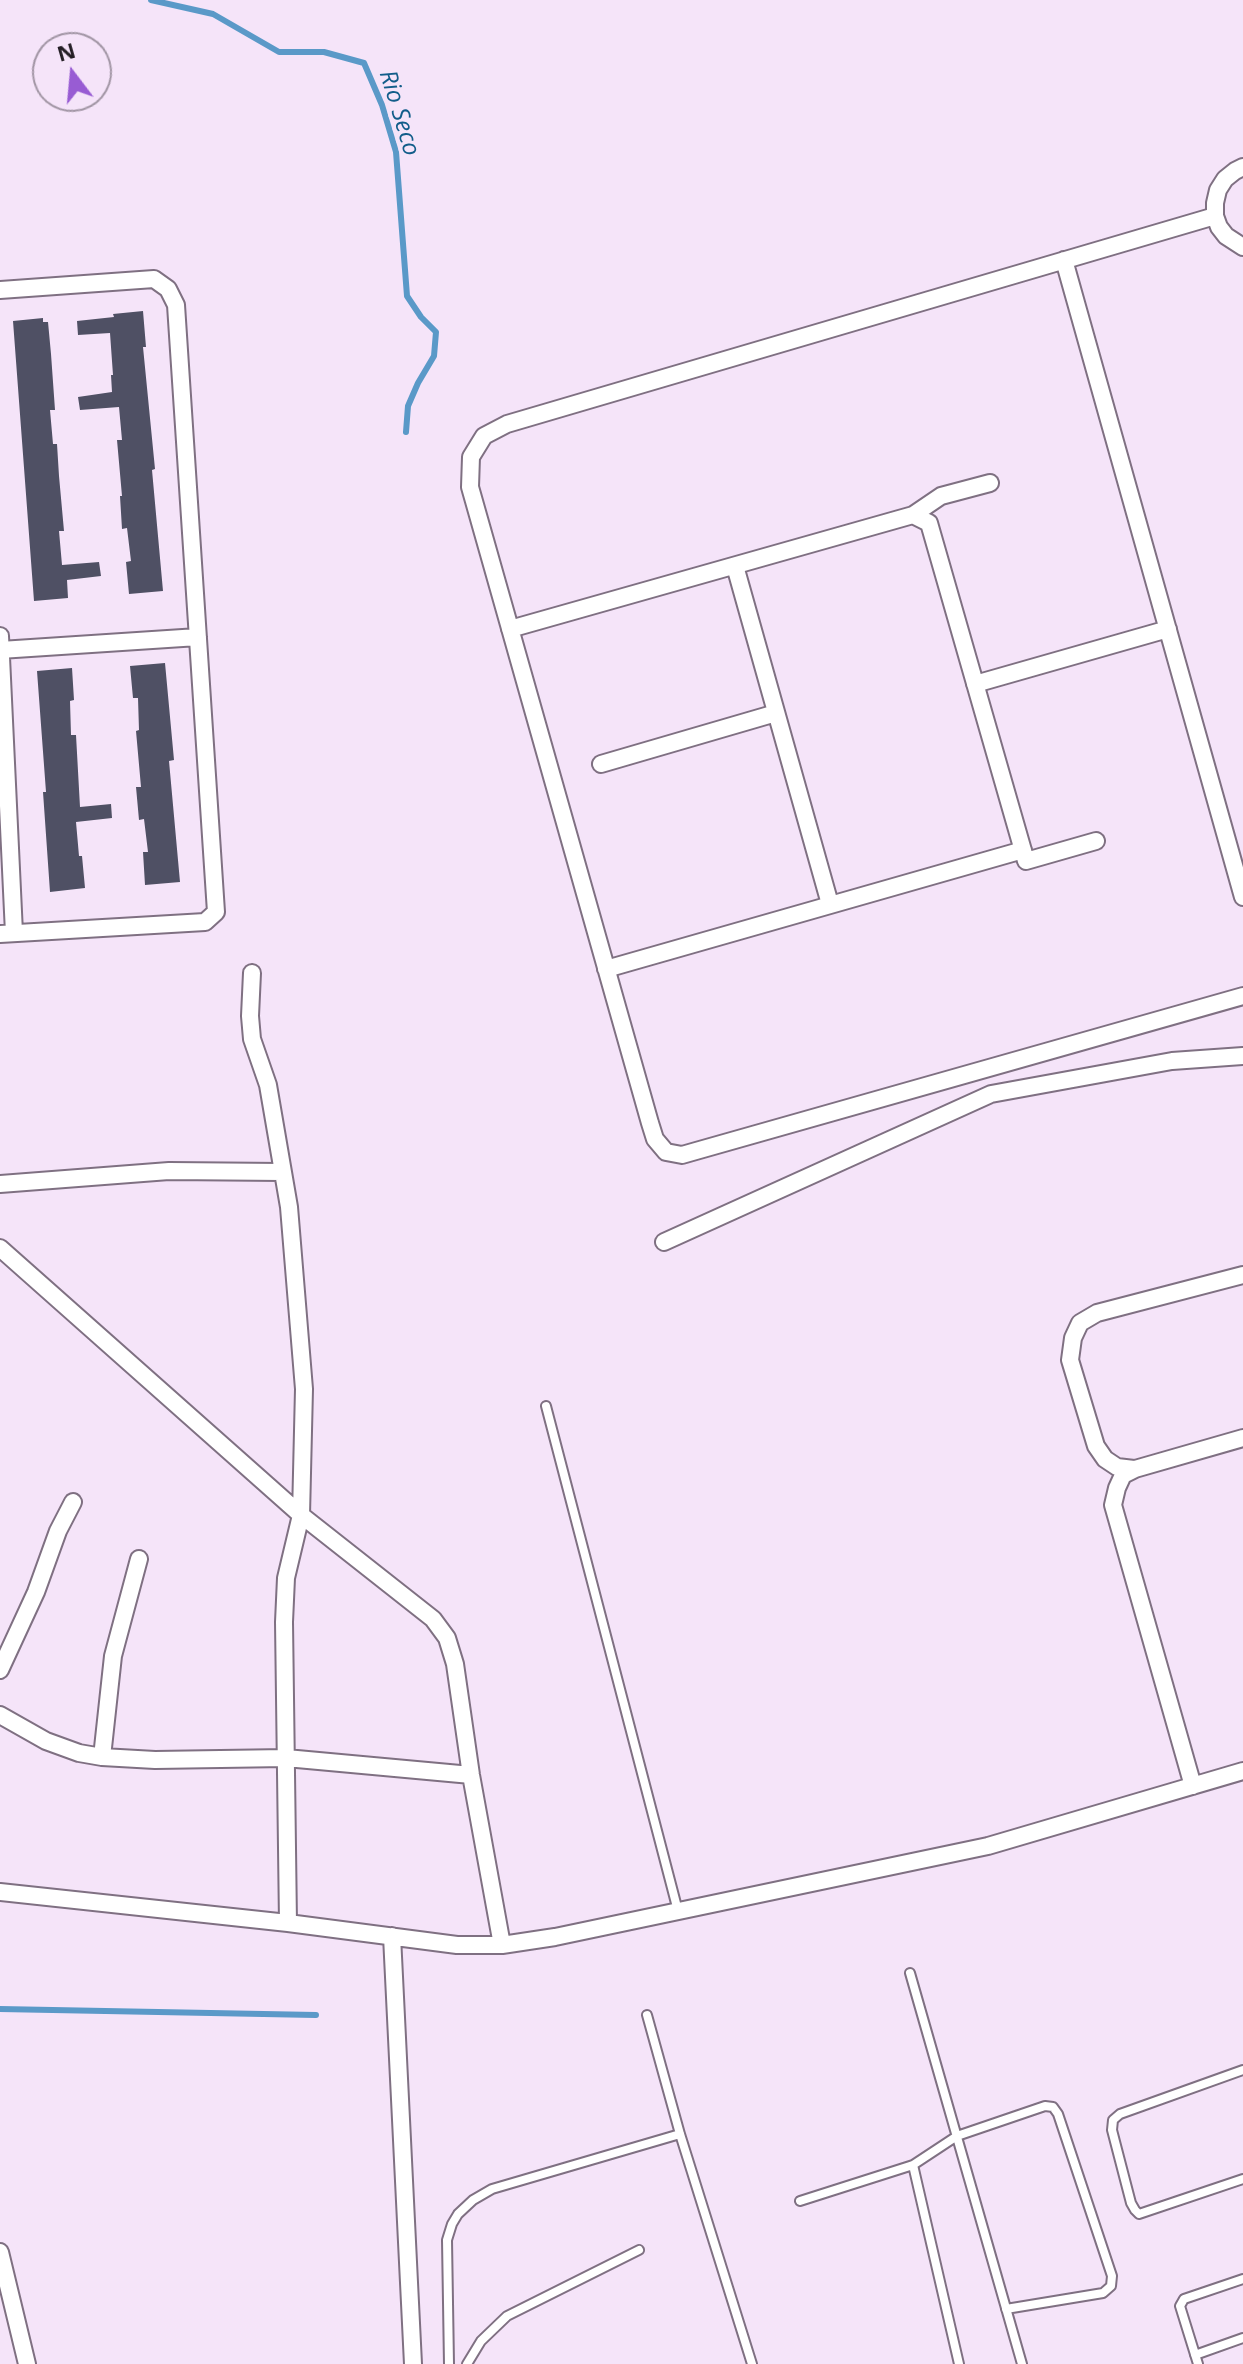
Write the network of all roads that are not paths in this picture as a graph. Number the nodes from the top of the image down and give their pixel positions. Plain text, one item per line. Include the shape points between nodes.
1 (1243, 167) edge
2 (1215, 216) junction
3 (1243, 247) edge
4 (1064, 260) junction
5 (0, 290) edge
6 (990, 483) dead end
7 (913, 515) junction
8 (735, 566) junction
9 (510, 629) junction
10 (1168, 629) junction
11 (0, 636) edge
12 (198, 637) junction
13 (0, 650) edge
14 (975, 684) junction
15 (776, 713) junction
16 (601, 764) dead end
17 (1096, 841) dead end
18 (1023, 850) junction
19 (1243, 897) edge
20 (830, 904) junction
21 (7, 934) edge
22 (606, 969) junction
23 (252, 973) dead end
24 (1243, 996) edge
25 (1243, 1056) edge
26 (282, 1172) junction
27 (0, 1184) edge
28 (664, 1242) dead end
29 (0, 1248) edge
30 (1243, 1275) edge
31 (546, 1406) dead end
32 (1243, 1438) edge
33 (1135, 1469) junction
34 (73, 1502) dead end
35 (301, 1515) junction
36 (139, 1559) dead end
37 (0, 1670) edge
38 (0, 1715) edge
39 (102, 1757) junction
40 (286, 1758) junction
41 (1243, 1771) edge
42 (471, 1775) junction
43 (1193, 1786) junction
44 (0, 1892) edge
45 (678, 1911) junction
46 (288, 1923) junction
47 (392, 1936) junction
48 (502, 1945) junction
49 (910, 1973) dead end
50 (647, 2015) dead end
51 (1243, 2070) edge
52 (680, 2134) junction
53 (957, 2136) junction
54 (913, 2165) junction
55 (1243, 2179) edge
56 (800, 2201) dead end
57 (639, 2250) dead end
58 (0, 2252) edge
59 (1243, 2279) edge
60 (1006, 2309) junction
61 (1243, 2338) edge
62 (1196, 2359) edge
63 (27, 2364) edge
64 (413, 2364) edge
65 (449, 2364) edge
66 (467, 2364) edge
67 (752, 2364) edge
68 (959, 2364) edge
69 (1022, 2364) edge

1 - 2 street via 1218,190
2 - 3 street via 1226,236
2 - 4 street
4 - 9 street via 507,424 484,436 471,457 470,487
4 - 10 street
5 - 12 street via 154,279 168,289 176,305
6 - 7 street via 941,496
7 - 8 street
7 - 14 street via 929,523
8 - 9 street
8 - 15 street
9 - 22 street
10 - 14 street
10 - 19 street
11 - 13 street
12 - 13 street
12 - 21 street via 216,912 205,922
13 - 21 street
14 - 18 street
15 - 16 street
15 - 20 street
17 - 18 street via 1026,861
18 - 20 street
20 - 22 street
22 - 24 street via 655,1139 666,1152 682,1155
23 - 26 street via 252,1039 268,1085
25 - 28 street via 1172,1061 991,1094
26 - 27 street via 169,1171
26 - 35 street via 304,1389
29 - 35 street
30 - 33 street via 1097,1313 1080,1323 1070,1360 1096,1446 1117,1467
31 - 45 lane
32 - 33 street
33 - 43 street via 1123,1475 1113,1505
34 - 37 street
35 - 40 street via 286,1578
35 - 42 street via 433,1619 447,1638
36 - 39 street via 113,1656
38 - 39 street via 46,1741
39 - 40 street
40 - 42 street
40 - 46 street
41 - 43 street
42 - 48 street
43 - 45 street via 988,1846
44 - 46 street
45 - 48 street
46 - 47 street
47 - 48 street
47 - 64 street
49 - 53 lane
50 - 52 lane
51 - 55 lane via 1120,2114 1112,2130 1131,2203 1139,2214
52 - 65 lane via 492,2189 458,2214 447,2240
52 - 67 lane
53 - 54 lane
53 - 60 lane
53 - 60 lane via 1053,2107 1112,2276 1103,2293
54 - 56 lane
54 - 68 lane
57 - 66 lane via 507,2316
58 - 63 street
59 - 62 lane via 1184,2299 1180,2306
60 - 69 lane
61 - 62 lane

